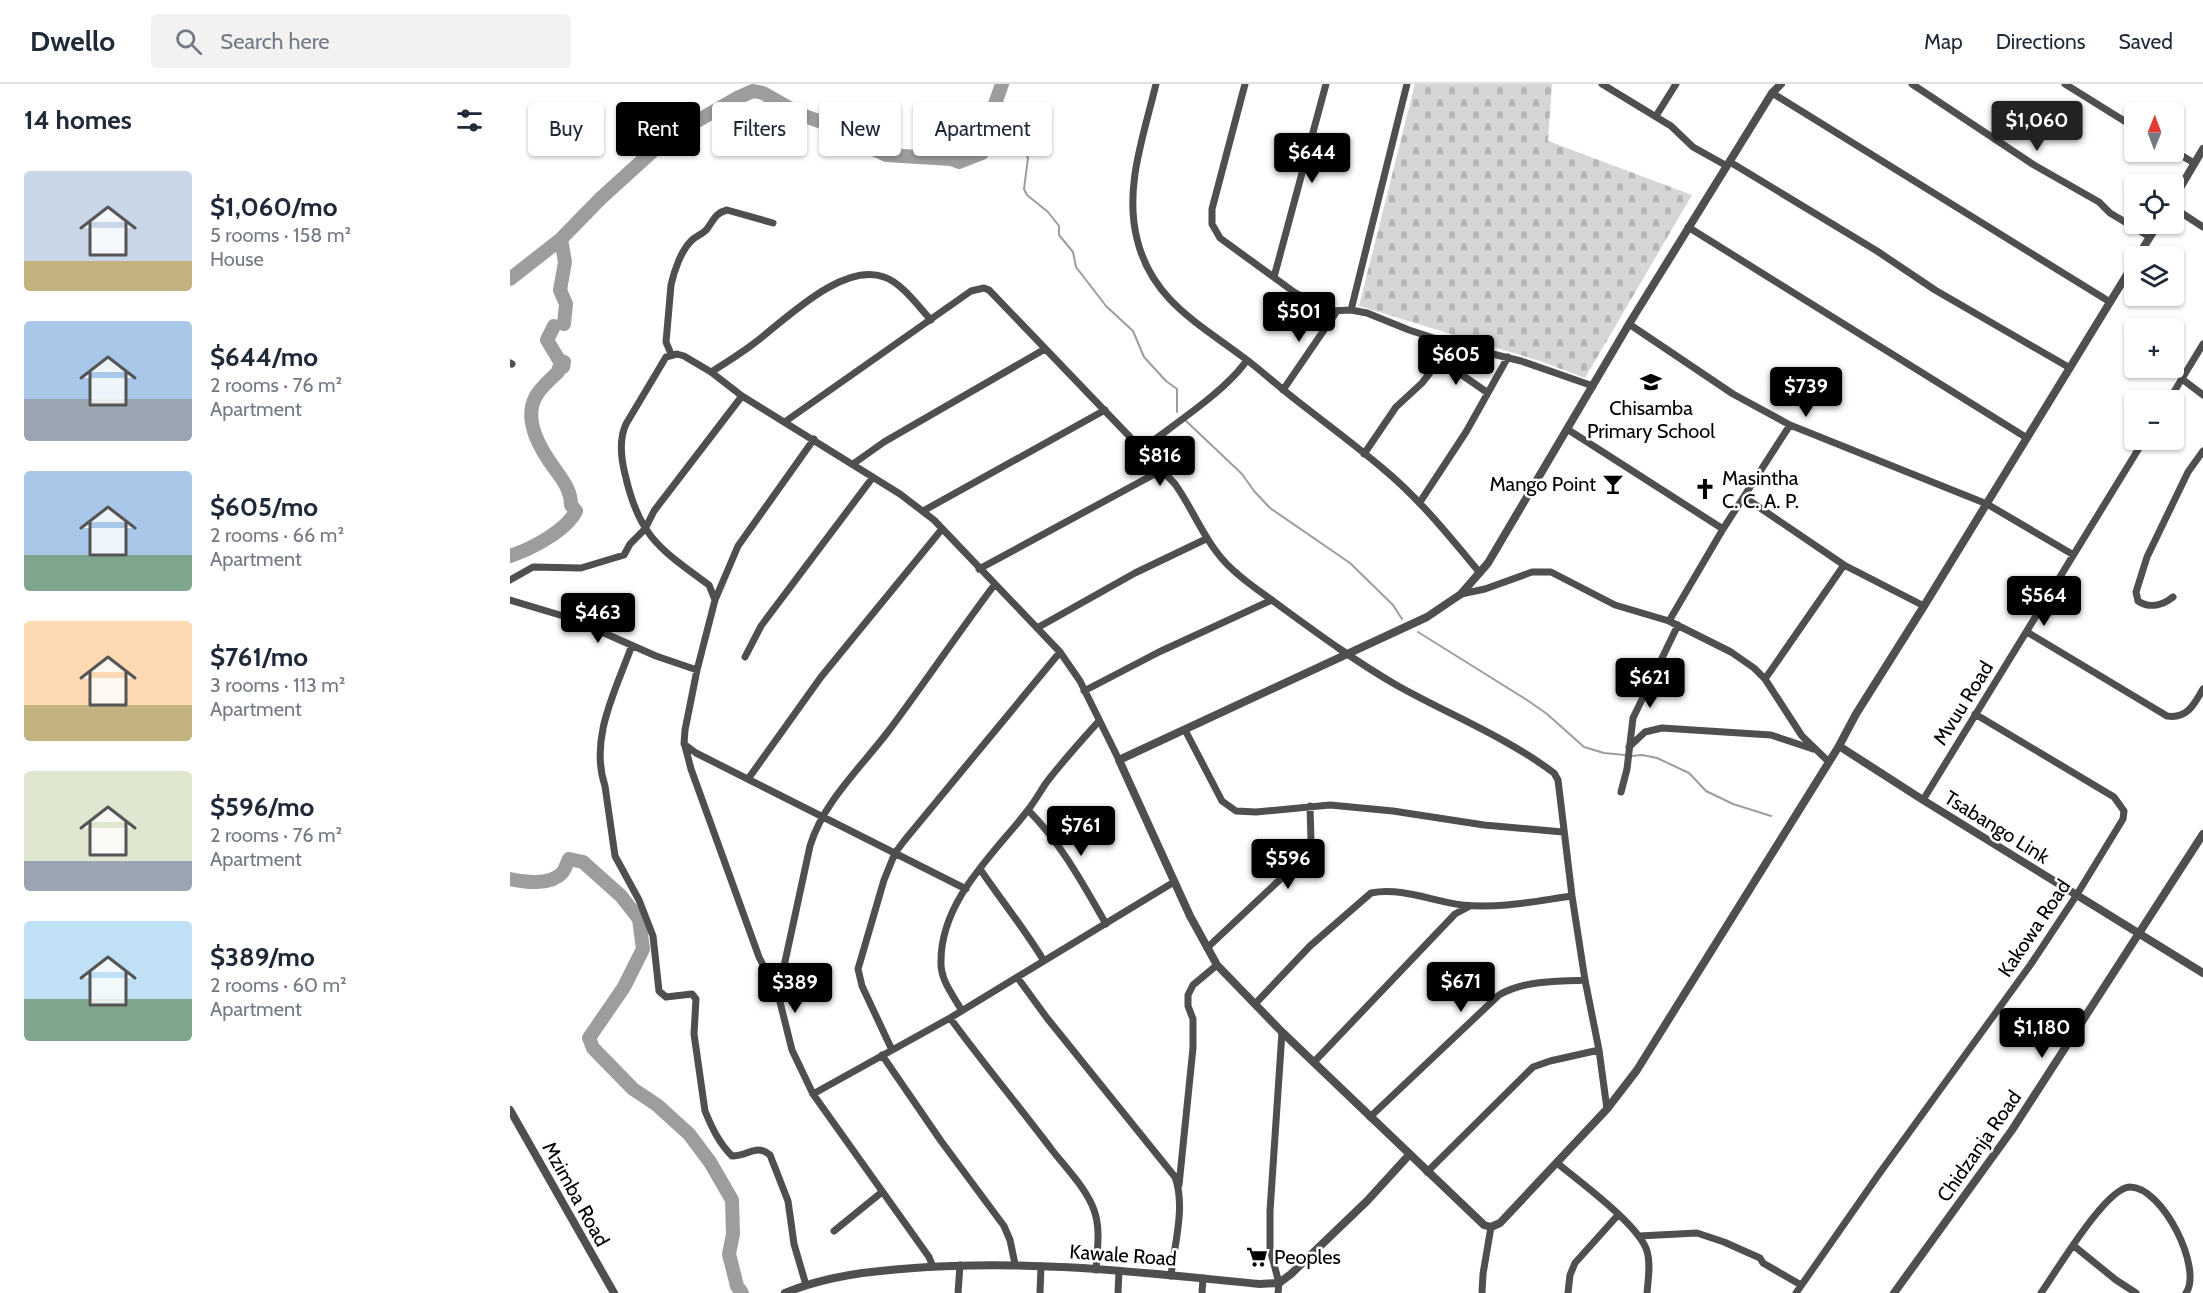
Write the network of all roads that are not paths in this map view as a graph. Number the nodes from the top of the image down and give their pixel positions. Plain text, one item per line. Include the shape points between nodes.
1 (1156, 84) edge
2 (1245, 84) edge
3 (1326, 84) edge
4 (1407, 84) edge
5 (1602, 84) edge
6 (1676, 84) edge
7 (1912, 84) edge
8 (2065, 84) edge
9 (1777, 87) edge
10 (1656, 116) junction
11 (2124, 121) edge
12 (2203, 149) edge
13 (2184, 157) edge
14 (2194, 163) junction
15 (1728, 164) junction
16 (2184, 180) edge
17 (2184, 215) edge
18 (773, 223) dead end
19 (1688, 227) junction
20 (2203, 227) edge
21 (2152, 234) edge
22 (2150, 237) junction
23 (2144, 246) edge
24 (1274, 277) junction
25 (2124, 279) edge
26 (2110, 302) junction
27 (1351, 310) junction
28 (1337, 311) junction
29 (931, 320) junction
30 (1629, 324) junction
31 (1452, 344) junction
32 (2203, 344) edge
33 (1045, 349) junction
34 (671, 354) junction
35 (1443, 356) junction
36 (1508, 357) junction
37 (1247, 360) junction
38 (2203, 361) edge
39 (2192, 363) junction
40 (2070, 368) junction
41 (711, 372) junction
42 (2182, 380) junction
43 (1593, 386) junction
44 (1283, 390) junction
45 (2176, 390) edge
46 (1488, 393) junction
47 (2203, 395) edge
48 (742, 396) junction
49 (1105, 410) junction
50 (786, 421) junction
51 (1790, 425) junction
52 (1567, 429) junction
53 (2027, 438) junction
54 (814, 440) junction
55 (1142, 449) junction
56 (2138, 450) edge
57 (2203, 451) edge
58 (1364, 454) junction
59 (853, 464) junction
60 (1162, 470) junction
61 (873, 477) junction
62 (1744, 497) junction
63 (1420, 502) junction
64 (1987, 504) junction
65 (923, 511) junction
66 (645, 529) junction
67 (1723, 529) junction
68 (942, 530) junction
69 (1206, 539) junction
70 (2072, 554) junction
71 (1844, 565) junction
72 (979, 569) junction
73 (1480, 573) junction
74 (510, 580) edge
75 (995, 584) junction
76 (1461, 594) junction
77 (2173, 597) dead end
78 (510, 600) edge
79 (715, 600) junction
80 (1272, 600) junction
81 (1924, 606) junction
82 (1669, 621) junction
83 (1678, 625) junction
84 (1037, 628) junction
85 (2026, 632) junction
86 (632, 645) junction
87 (1060, 652) junction
88 (1349, 654) junction
89 (745, 657) dead end
90 (697, 670) junction
91 (1764, 679) junction
92 (2203, 689) edge
93 (1084, 691) junction
94 (1975, 714) junction
95 (1099, 721) junction
96 (1185, 730) junction
97 (684, 744) junction
98 (1839, 746) junction
99 (1629, 747) junction
100 (1820, 753) junction
101 (1119, 760) junction
102 (1828, 762) junction
103 (748, 778) junction
104 (1621, 792) dead end
105 (1923, 801) junction
106 (1310, 806) junction
107 (1028, 810) junction
108 (824, 816) junction
109 (1563, 832) junction
110 (2203, 834) edge
111 (895, 853) junction
112 (980, 869) junction
113 (1174, 882) junction
114 (966, 889) junction
115 (1572, 896) junction
116 (2076, 896) junction
117 (1473, 905) junction
118 (1106, 924) junction
119 (2140, 933) junction
120 (1207, 948) junction
121 (1044, 961) junction
122 (1216, 965) junction
123 (2203, 973) edge
124 (1017, 977) junction
125 (1585, 981) junction
126 (778, 994) junction
127 (1255, 1004) junction
128 (962, 1011) junction
129 (950, 1018) junction
130 (1282, 1032) junction
131 (892, 1050) junction
132 (1599, 1050) junction
133 (882, 1056) junction
134 (1314, 1062) junction
135 (813, 1094) junction
136 (1607, 1109) junction
137 (510, 1110) edge
138 (1370, 1117) junction
139 (1409, 1155) junction
140 (1557, 1163) junction
141 (1427, 1172) junction
142 (1179, 1187) junction
143 (882, 1192) junction
144 (1618, 1215) junction
145 (1491, 1227) junction
146 (834, 1232) dead end
147 (1639, 1236) junction
148 (2074, 1246) junction
149 (1015, 1264) junction
150 (960, 1265) junction
151 (933, 1266) junction
152 (1041, 1266) junction
153 (1096, 1270) junction
154 (1119, 1272) junction
155 (1171, 1276) junction
156 (1203, 1278) junction
157 (1279, 1283) junction
158 (806, 1285) junction
159 (1801, 1285) junction
160 (614, 1293) edge
161 (786, 1293) edge
162 (958, 1293) edge
163 (1040, 1293) edge
164 (1118, 1293) edge
165 (1202, 1293) edge
166 (1278, 1293) edge
167 (1482, 1293) edge
168 (1569, 1293) edge
169 (1647, 1293) edge
170 (1796, 1293) edge
171 (1894, 1293) edge
172 (2041, 1293) edge
173 (2136, 1293) edge
174 (2186, 1293) edge

1 - 37 street via 1132,186 1137,239 1151,277 1169,301
2 - 24 street via 1211,217 1221,238
3 - 24 street
4 - 27 street
5 - 10 street
6 - 10 street
7 - 22 street
8 - 11 street
9 - 15 street
9 - 26 street
10 - 15 street via 1693,147
12 - 14 street
13 - 14 street
14 - 16 street
15 - 19 street
15 - 40 street
17 - 20 street
18 - 34 street via 722,211 690,241 671,285 666,342
19 - 30 street
19 - 53 street
21 - 22 street
22 - 23 street
24 - 28 street via 1311,302
25 - 26 street
26 - 40 street
27 - 28 street
27 - 31 street
28 - 44 street
29 - 33 street via 970,291 984,288
29 - 41 street via 893,282 878,275 861,274 838,282 813,298
29 - 50 street
30 - 43 street
30 - 51 street via 1733,394
31 - 35 street
31 - 36 street
32 - 39 street
33 - 49 street
33 - 59 street
34 - 41 street via 684,356
34 - 66 street via 662,361 622,436 623,465 631,499
35 - 46 street
35 - 58 street via 1390,414
36 - 43 street
36 - 46 street
37 - 44 street
37 - 55 street via 1240,371
38 - 39 street
39 - 42 street
40 - 53 street
41 - 48 street
42 - 45 street
42 - 47 street
43 - 52 street
44 - 58 street
46 - 63 street
48 - 50 street
48 - 66 street via 654,511
49 - 55 street
49 - 65 street
50 - 54 street
51 - 62 street
51 - 64 street
52 - 67 street
52 - 73 street
53 - 64 street
54 - 59 street
54 - 79 street via 738,546
55 - 60 street
56 - 70 street, Mvuu Road
57 - 77 street via 2188,472 2147,556 2136,592 2138,600 2150,606
58 - 63 street
59 - 61 street
60 - 69 street via 1185,498
60 - 72 street
61 - 65 street
61 - 89 street via 761,626
62 - 67 street
62 - 71 street
63 - 73 street
64 - 70 street
64 - 81 street
65 - 68 street
66 - 74 street via 620,558 581,567 537,566
66 - 79 street via 664,550 710,585
67 - 82 street
68 - 72 street
68 - 103 street via 821,677
69 - 80 street via 1233,570
69 - 84 street
70 - 85 street, Mvuu Road
71 - 81 street
71 - 91 street
72 - 75 street
73 - 76 street
75 - 84 street
75 - 108 street
76 - 82 street via 1532,572 1551,572 1615,605
76 - 88 street via 1427,617
78 - 86 street via 570,618
79 - 90 street
80 - 88 street
80 - 93 street
81 - 98 street
82 - 83 street
83 - 91 street via 1731,652
83 - 99 street via 1636,709
84 - 87 street
85 - 92 street via 2167,716 2186,714
85 - 94 street, Mvuu Road
86 - 90 street
86 - 158 street via 600,746 615,856 653,936 659,991 666,997 692,994 696,999 694,1034 709,1121 732,1156 757,1149 770,1155 788,1201 794,1244
87 - 93 street
87 - 111 street
88 - 96 street
88 - 109 street via 1398,686 1503,741 1554,773
90 - 97 street
91 - 100 street via 1802,736
93 - 95 street
94 - 105 street, Mvuu Road
94 - 116 street, Kakowa Road via 2114,797 2124,811 2120,826
95 - 101 street
95 - 107 street
96 - 101 street
96 - 106 street via 1227,806 1245,812
97 - 103 street
97 - 126 street via 759,957
98 - 102 street
98 - 105 street, Tsabango Link
99 - 100 street via 1639,736 1653,730 1696,729 1772,735
99 - 104 street
100 - 102 street
101 - 113 street
102 - 136 street via 1676,1011
103 - 108 street
105 - 116 street, Tsabango Link
106 - 109 street via 1354,807
106 - 120 street via 1311,841 1304,857
107 - 112 street
107 - 118 street via 1073,867
108 - 111 street
108 - 126 street via 810,846
109 - 115 street
110 - 119 street, Chidzanja Road
111 - 114 street
111 - 131 street via 858,969
112 - 114 street
112 - 121 street
113 - 118 street
113 - 120 street
114 - 128 street via 953,911 940,959 944,981
115 - 117 street
115 - 125 street
116 - 119 street, Tsabango Link
116 - 159 street, Kakowa Road
117 - 127 street via 1400,893 1371,893 1310,946
117 - 134 street via 1455,914
118 - 121 street
119 - 123 street, Tsabango Link
119 - 171 street, Chidzanja Road via 2012,1130
120 - 122 street
121 - 124 street
122 - 127 street
122 - 142 street via 1193,985 1188,995 1192,1048
124 - 128 street
124 - 142 street via 1169,1168
125 - 132 street
125 - 138 street via 1526,983 1498,995
126 - 135 street via 792,1050
127 - 130 street
128 - 129 street
129 - 131 street
129 - 153 street via 1092,1204 1098,1233
130 - 134 street
130 - 157 street via 1270,1211 1270,1249
131 - 133 street
132 - 136 street
132 - 141 street via 1533,1067
133 - 135 street
133 - 149 street via 1004,1226
134 - 138 street
135 - 143 street
136 - 140 street
137 - 160 street, Mzimba Road
138 - 139 street
139 - 141 street
139 - 157 street
140 - 144 street
140 - 145 street via 1500,1223
141 - 145 street via 1478,1221
142 - 155 street
143 - 146 street
143 - 151 street
144 - 147 street
144 - 168 street via 1575,1263
145 - 167 street
147 - 159 street via 1696,1233 1760,1258
147 - 169 street via 1648,1255
148 - 172 street
148 - 173 street
148 - 174 street via 2094,1215 2115,1193 2131,1187 2144,1191 2159,1201 2175,1222 2192,1255 2195,1278
149 - 150 street, Kawale Road
149 - 152 street, Kawale Road
150 - 151 street, Kawale Road
150 - 162 street
151 - 158 street, Kawale Road via 855,1274
152 - 153 street, Kawale Road
152 - 163 street
153 - 154 street, Kawale Road
154 - 155 street, Kawale Road
154 - 164 street
155 - 156 street, Kawale Road
156 - 157 street, Kawale Road
156 - 165 street
157 - 166 street
158 - 161 street, Kawale Road
159 - 170 street, Kakowa Road

